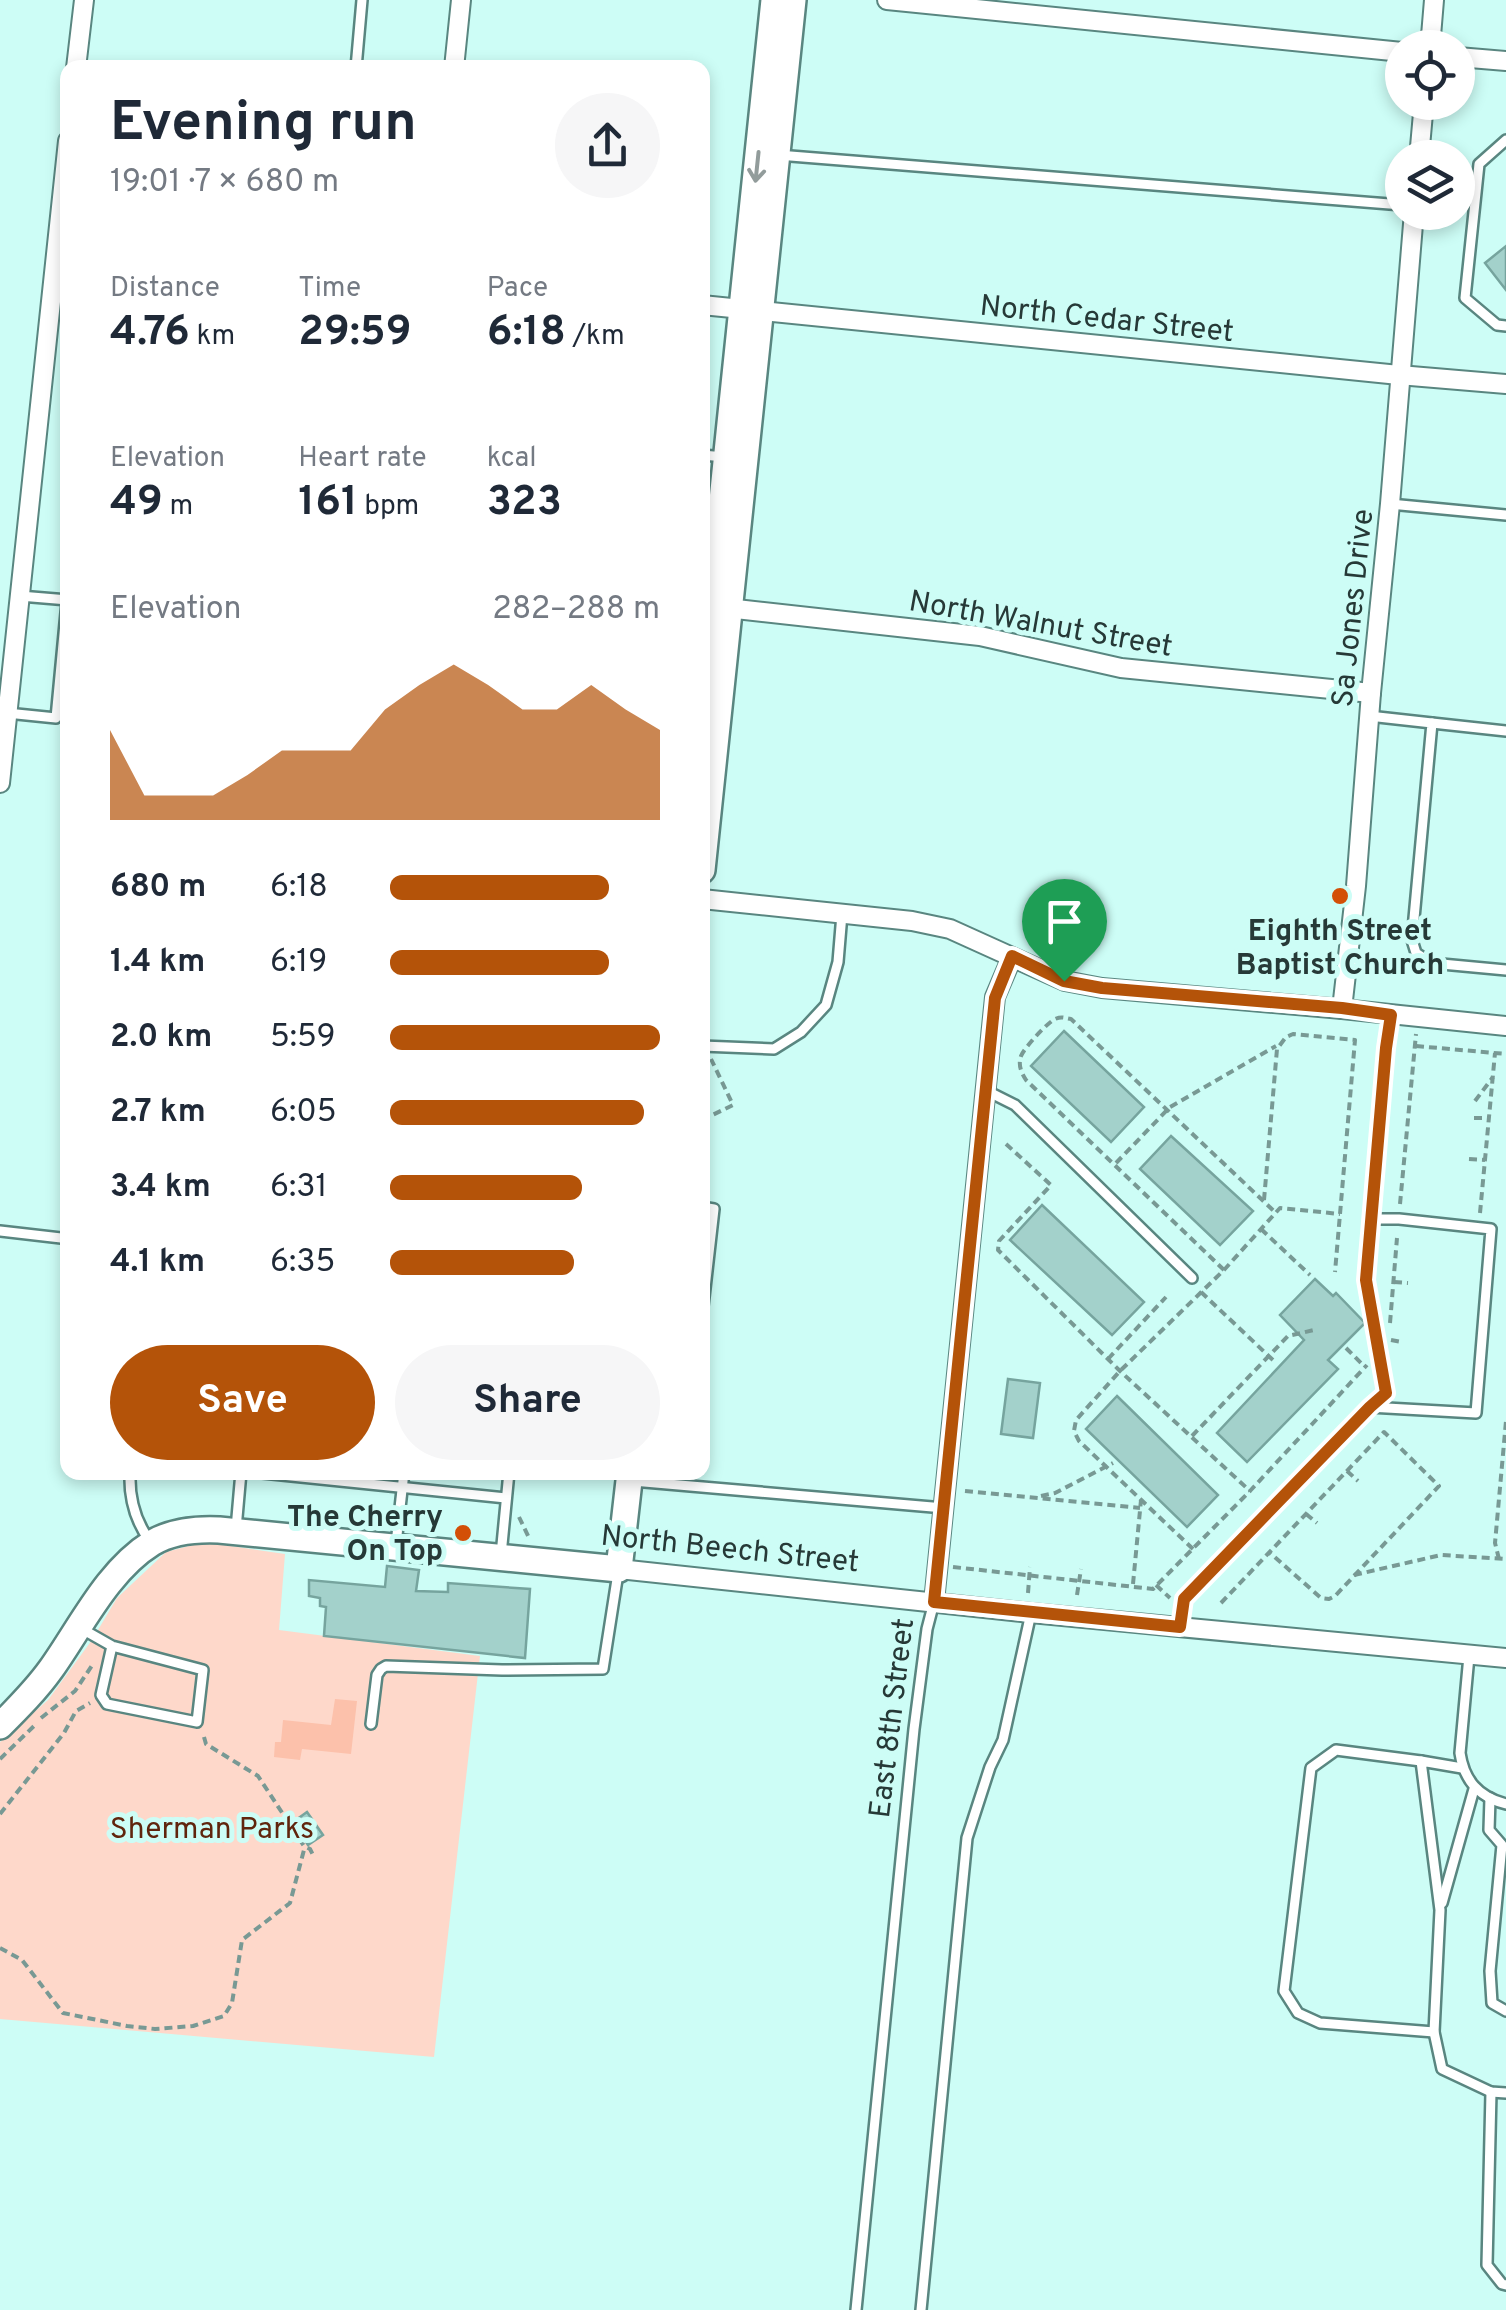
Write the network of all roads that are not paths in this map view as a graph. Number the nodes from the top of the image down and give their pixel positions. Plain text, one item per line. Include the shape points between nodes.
1 (84, 0) edge
2 (362, 0) edge
3 (461, 0) edge
4 (774, 0) edge
5 (793, 0) edge
6 (886, 0) edge
7 (1434, 0) edge
8 (1432, 30) edge
9 (1385, 50) edge
10 (1475, 58) edge
11 (77, 60) edge
12 (357, 60) edge
13 (455, 60) edge
14 (1506, 61) edge
15 (1506, 140) edge
16 (778, 155) junction
17 (1385, 204) edge
18 (60, 217) edge
19 (1412, 230) edge
20 (710, 306) edge
21 (752, 311) junction
22 (1506, 326) edge
23 (1399, 375) junction
24 (1506, 384) edge
25 (715, 456) edge
26 (1390, 504) junction
27 (1506, 514) edge
28 (20, 596) junction
29 (60, 600) edge
30 (715, 606) edge
31 (710, 639) edge
32 (60, 675) edge
33 (1371, 693) junction
34 (710, 708) edge
35 (7, 713) junction
36 (1369, 716) junction
37 (1432, 723) junction
38 (1506, 731) edge
39 (0, 783) edge
40 (710, 900) edge
41 (842, 914) junction
42 (1012, 956) junction
43 (1506, 970) edge
44 (1342, 1008) junction
45 (1391, 1015) junction
46 (1506, 1026) edge
47 (710, 1046) edge
48 (985, 1090) junction
49 (710, 1208) edge
50 (1372, 1219) junction
51 (0, 1231) edge
52 (60, 1238) edge
53 (710, 1244) edge
54 (1192, 1278) dead end
55 (1370, 1407) junction
56 (131, 1480) edge
57 (241, 1480) edge
58 (327, 1480) edge
59 (403, 1480) edge
60 (508, 1480) edge
61 (630, 1480) edge
62 (660, 1480) edge
63 (402, 1488) junction
64 (506, 1498) junction
65 (944, 1508) junction
66 (236, 1531) junction
67 (152, 1544) junction
68 (396, 1547) junction
69 (500, 1557) junction
70 (618, 1569) junction
71 (934, 1602) junction
72 (1031, 1613) junction
73 (1180, 1627) junction
74 (80, 1628) junction
75 (112, 1646) junction
76 (1469, 1654) junction
77 (1506, 1658) edge
78 (371, 1724) dead end
79 (0, 1726) edge
80 (1420, 1762) junction
81 (1462, 1768) junction
82 (1474, 1789) junction
83 (1490, 1798) junction
84 (1506, 1804) edge
85 (1504, 1846) edge
86 (1440, 1910) junction
87 (1506, 2011) edge
88 (1434, 2032) junction
89 (1492, 2092) junction
90 (1506, 2094) edge
91 (1506, 2285) edge
92 (856, 2310) edge
93 (921, 2310) edge

1 - 11 street
2 - 12 lane
3 - 13 street
4 -> 21 street
5 - 16 street
6 - 9 street
7 - 8 street
10 - 14 street
15 - 22 lane via 1479,164 1465,298
16 - 17 lane
16 - 21 street
18 - 28 street
19 - 23 street, Sa Jones Drive
20 - 21 street, North Cedar Street
21 - 23 street, North Cedar Street
21 - 25 street
21 - 30 street
23 - 24 street, North Cedar Street
23 - 26 street, Sa Jones Drive
25 - 30 street
26 - 27 lane
26 - 33 street, Sa Jones Drive
28 - 29 lane
28 - 35 street
30 - 31 street
30 - 33 street, North Walnut Street via 980,636 1120,668
30 - 34 street
32 - 35 lane via 56,718
33 - 36 street, Sa Jones Drive
35 - 39 street
36 - 37 lane
36 - 44 street, Sa Jones Drive
37 - 38 lane
37 - 43 lane via 1412,940 1431,964
40 - 41 street
41 - 42 street via 950,930
41 - 47 lane via 826,1005 801,1032 774,1050
42 - 44 street via 1064,981 1102,988
42 - 48 street, East 8th Street via 995,998
44 - 45 street
45 - 46 street
45 - 50 lane
48 - 54 lane via 1015,1106
48 - 65 street, East 8th Street
49 - 53 lane
50 - 55 lane via 1366,1280 1386,1393
50 - 55 lane via 1490,1229 1476,1413
51 - 52 lane
55 - 73 lane via 1184,1599
56 - 67 lane via 132,1503
57 - 66 lane
58 - 63 lane
59 - 63 lane
60 - 64 lane
61 - 70 street
62 - 65 lane
63 - 64 lane
63 - 68 lane
64 - 69 lane
65 - 71 street, East 8th Street
66 - 67 street, North Beech Street via 186,1531
66 - 68 street, North Beech Street
67 - 74 street, North Beech Street via 122,1569
68 - 69 street, North Beech Street
69 - 70 street, North Beech Street
70 - 71 street, North Beech Street
70 - 78 lane via 603,1669 386,1666 376,1675
71 - 72 street, North Beech Street
71 - 92 lane, East 8th Street via 914,1729
72 - 73 street, North Beech Street
72 - 93 lane via 1004,1740 967,1838
73 - 76 street, North Beech Street
74 - 75 lane
74 - 79 street, North Beech Street
75 - 75 lane via 203,1670 197,1722 107,1704 101,1695
76 - 77 street, North Beech Street
76 - 81 lane
80 - 81 lane
80 - 86 lane
80 - 88 lane via 1336,1750 1311,1768 1284,1991 1298,2013 1320,2023
81 - 82 lane
82 - 83 lane
82 - 86 lane
83 - 84 lane
83 - 85 lane via 1490,1830
85 - 87 lane via 1490,1971 1492,2004
86 - 88 lane
88 - 89 lane via 1442,2069
89 - 90 lane
89 - 91 lane via 1486,2265

